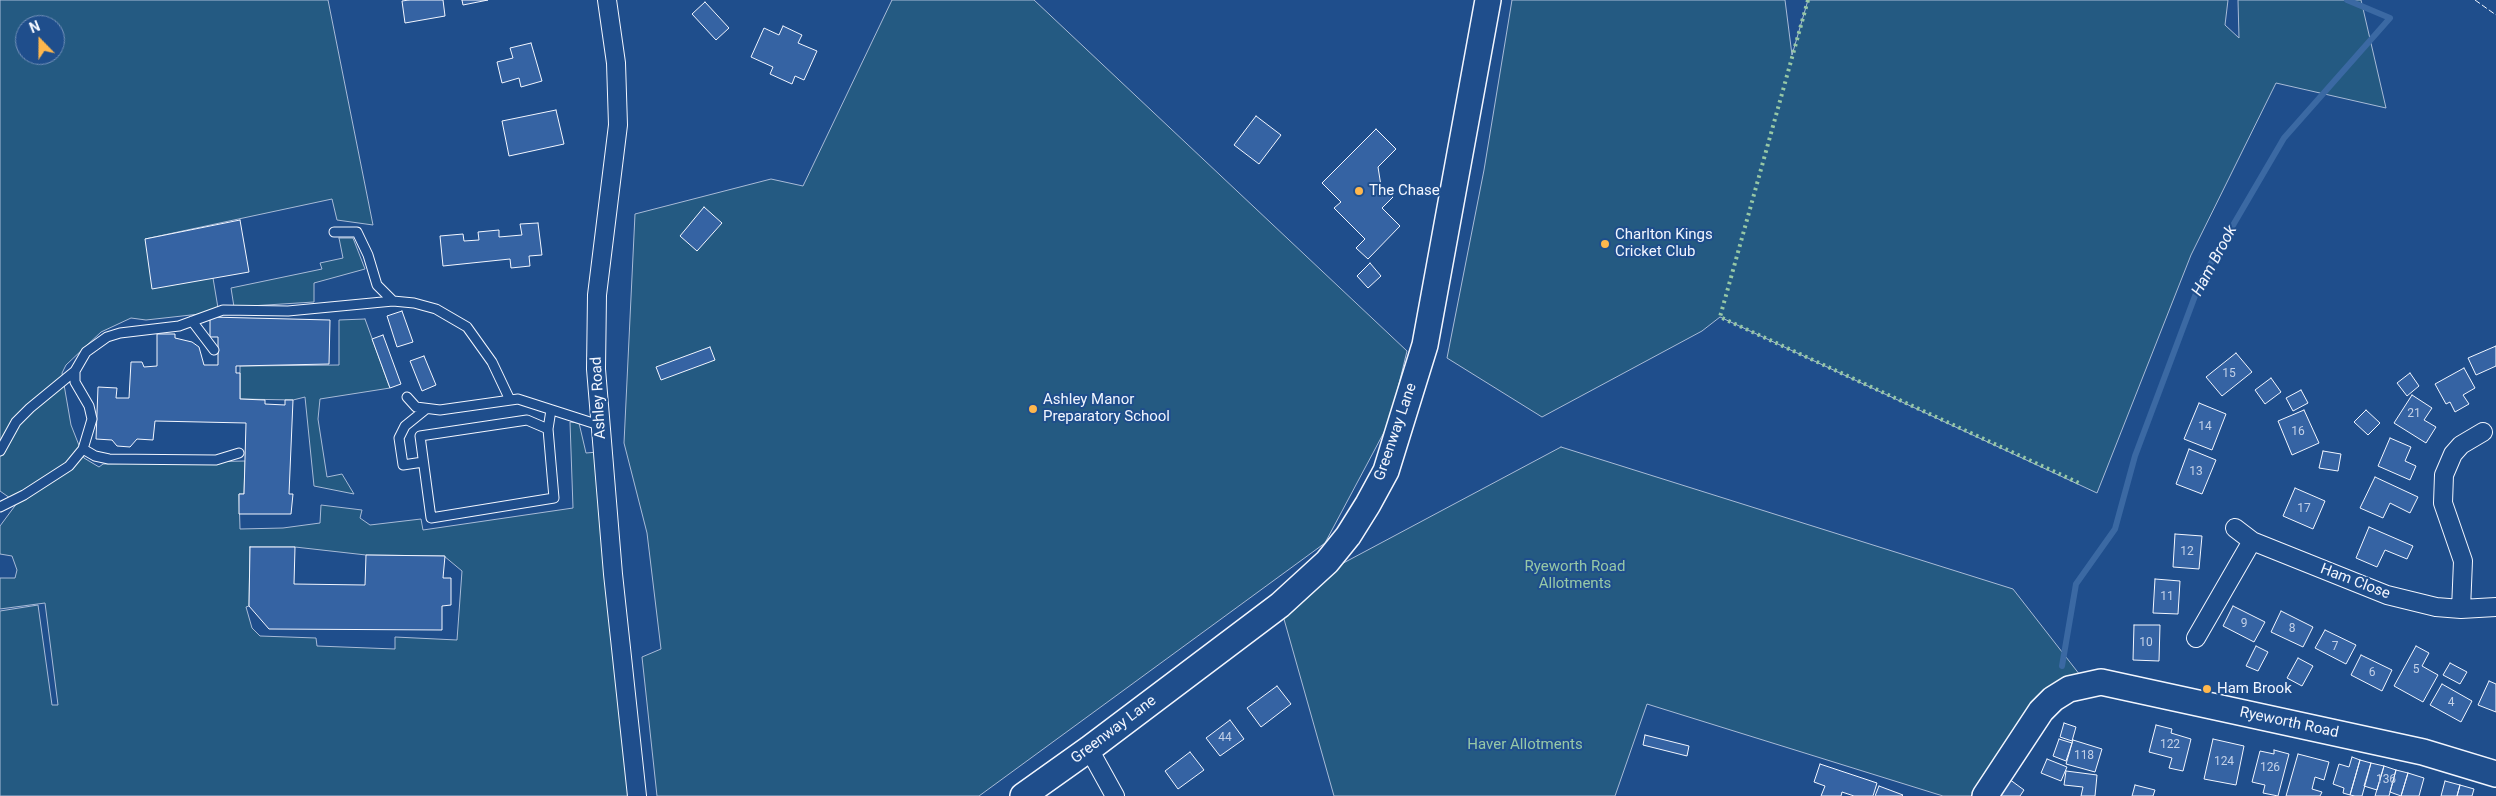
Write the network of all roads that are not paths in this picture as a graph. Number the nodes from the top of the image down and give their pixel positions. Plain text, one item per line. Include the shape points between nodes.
1 (606, 0) edge
2 (1488, 0) edge
3 (334, 232) dead end
4 (393, 301) junction
5 (192, 321) junction
6 (214, 350) dead end
7 (75, 371) junction
8 (407, 398) dead end
9 (510, 400) junction
10 (426, 409) junction
11 (551, 410) junction
12 (599, 425) junction
13 (548, 429) junction
14 (2482, 432) dead end
15 (83, 449) junction
16 (0, 451) edge
17 (239, 453) dead end
18 (423, 462) junction
19 (0, 506) edge
20 (2235, 528) dead end
21 (2252, 542) junction
22 (2496, 607) edge
23 (2461, 609) junction
24 (2196, 638) dead end
25 (1089, 749) junction
26 (2496, 774) edge
27 (637, 796) edge
28 (1023, 796) edge
29 (1115, 796) edge
30 (1985, 796) edge

1 - 12 street, Ashley Road via 616,63 618,125 598,295 596,369
2 - 25 street, Greenway Lane via 1425,345 1386,471 1348,536 1327,562 1280,605
3 - 4 lane via 357,232 377,285
4 - 5 lane via 288,311 223,310
4 - 9 lane via 436,309 467,328 492,362
5 - 6 lane
5 - 7 lane via 179,326 107,337 86,352
7 - 15 lane via 75,382 89,406 92,420
7 - 16 lane via 16,422
8 - 10 lane via 416,407
9 - 10 lane via 455,409
9 - 11 lane via 518,399
10 - 18 lane via 405,426 400,438 403,465
11 - 12 lane
11 - 13 lane
12 - 27 street, Ashley Road
13 - 18 lane via 527,420 420,436
13 - 18 lane via 554,498 431,518
14 - 23 street via 2454,454 2444,476 2443,503 2463,561
15 - 17 lane via 109,459 216,460
15 - 19 lane via 69,466 24,495
20 - 21 street, Ham Close
21 - 23 street, Ham Close via 2387,596 2428,606
21 - 24 street
22 - 23 street, Ham Close
25 - 28 street, Greenway Lane
25 - 29 street
26 - 30 street, Ryeworth Road via 2424,752 2101,682 2069,689 2052,699

